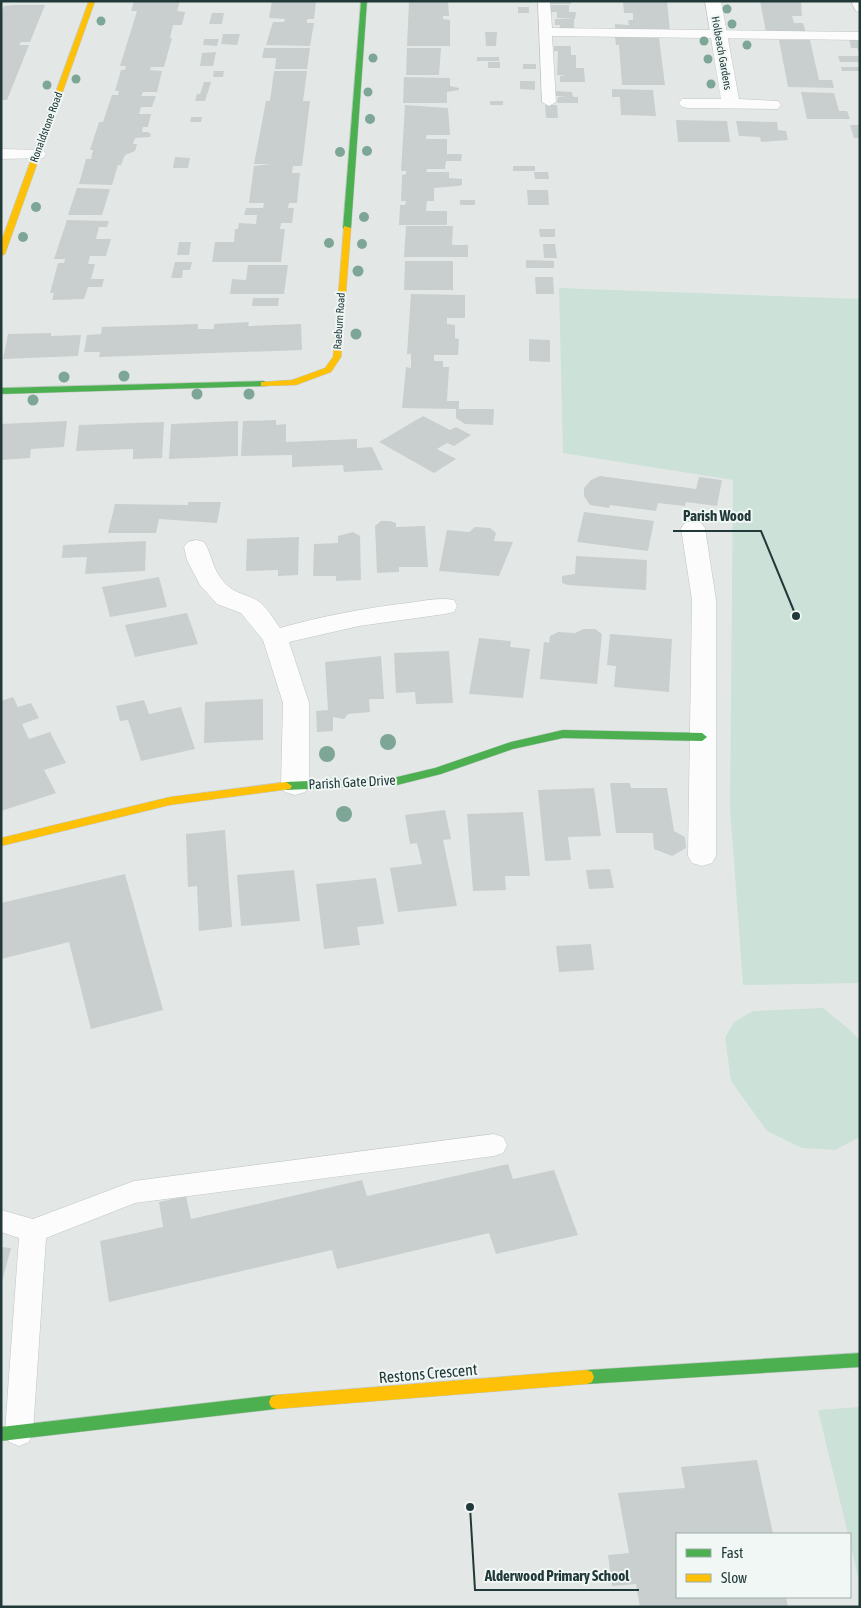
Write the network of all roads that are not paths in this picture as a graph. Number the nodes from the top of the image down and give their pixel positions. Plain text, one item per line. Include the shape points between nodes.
1 (92, 1) edge
2 (364, 1) edge
3 (544, 1) edge
4 (713, 1) edge
5 (857, 1) edge
6 (860, 8) edge
7 (546, 32) junction
8 (718, 35) junction
9 (860, 36) edge
10 (549, 102) dead end
11 (688, 103) dead end
12 (731, 104) junction
13 (772, 105) dead end
14 (1, 154) edge
15 (37, 154) junction
16 (1, 254) edge
17 (1, 391) edge
18 (693, 528) dead end
19 (196, 547) dead end
20 (444, 606) dead end
21 (275, 638) junction
22 (702, 737) junction
23 (295, 785) junction
24 (1, 842) edge
25 (702, 856) dead end
26 (494, 1145) dead end
27 (1, 1221) edge
28 (33, 1231) junction
29 (860, 1360) edge
30 (10, 1433) edge

1 - 15 street, Ronaldstone Road
2 - 17 street, Raeburn Road via 336,357 328,370 293,383
3 - 7 lane
4 - 8 street, Holbeach Gardens
5 - 6 lane
7 - 8 lane
7 - 10 lane
8 - 9 lane
8 - 12 street, Holbeach Gardens
11 - 12 street, Holbeach Gardens
12 - 13 street, Holbeach Gardens
14 - 15 street
15 - 16 street, Ronaldstone Road
18 - 22 street via 704,600
19 - 21 street via 209,580 226,598 250,606
20 - 21 street via 359,617
21 - 23 street via 296,703
22 - 23 street, Parish Gate Drive via 563,734 397,780
22 - 25 street
23 - 24 street, Parish Gate Drive via 170,801
26 - 28 lane via 134,1192
27 - 28 lane
28 - 30 lane
29 - 30 street, Restons Crescent via 597,1376 252,1404

